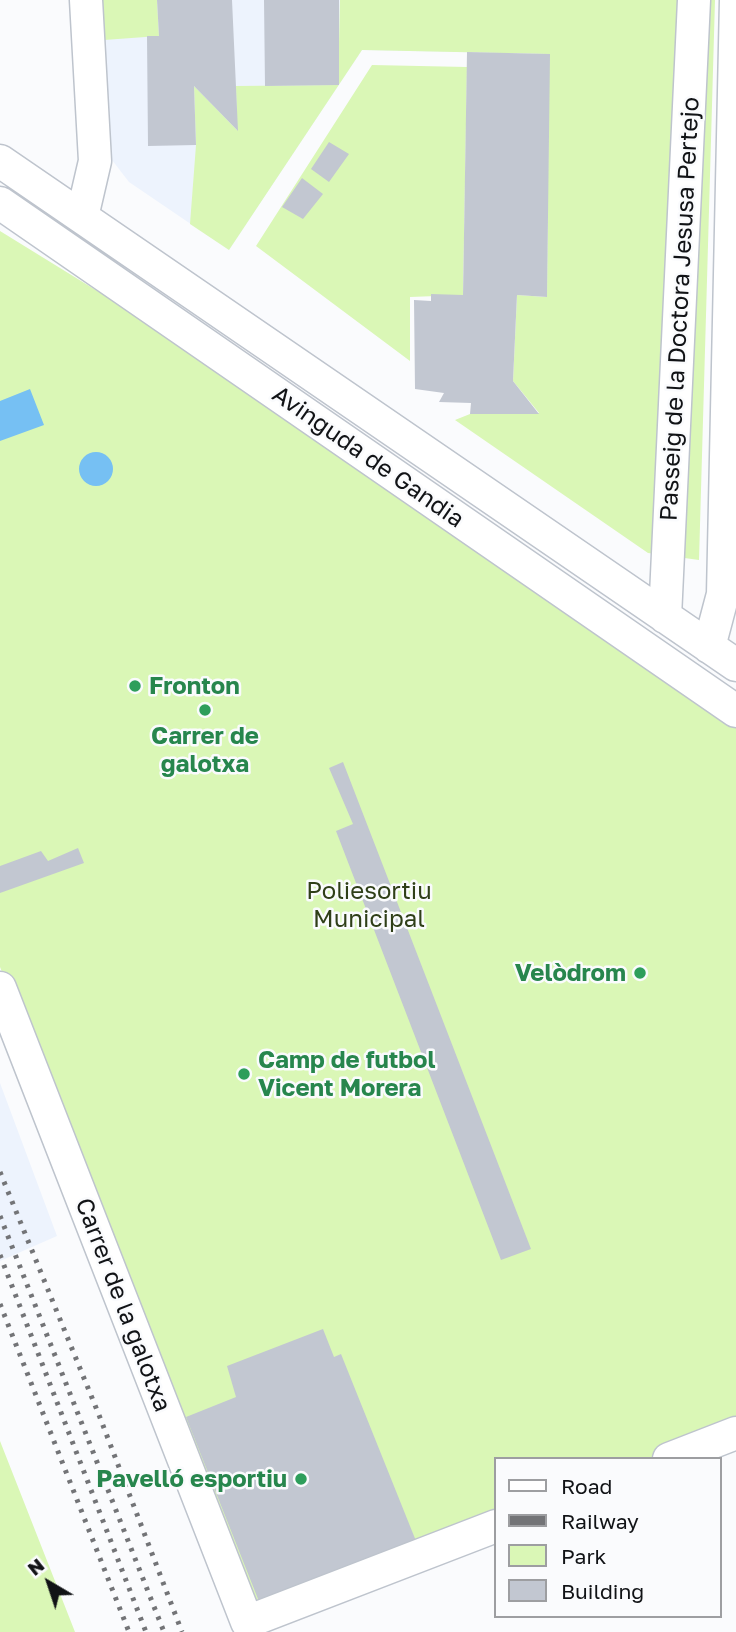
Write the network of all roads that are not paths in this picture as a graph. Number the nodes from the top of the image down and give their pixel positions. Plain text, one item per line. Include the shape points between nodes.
1 (86, 0) edge
2 (694, 0) edge
3 (736, 0) edge
4 (0, 161) edge
5 (734, 170) edge
6 (0, 203) edge
7 (82, 217) junction
8 (732, 412) edge
9 (730, 542) edge
10 (664, 617) junction
11 (724, 652) edge
12 (736, 711) edge
13 (0, 988) edge
14 (736, 1433) edge
15 (674, 1457) edge
16 (494, 1527) edge

1 - 7 street via 95,161
2 - 10 street, Passeig de la Doctora Jesusa Pertejo
3 - 5 street, Passeig de la Doctora Jesusa Pertejo
4 - 7 street, Avinguda de Gandia
5 - 8 street, Passeig de la Doctora Jesusa Pertejo
6 - 12 street, Avinguda de Gandia
7 - 10 street, Avinguda de Gandia
8 - 9 street, Passeig de la Doctora Jesusa Pertejo
9 - 11 street, Passeig de la Doctora Jesusa Pertejo via 723,594
10 - 11 street, Avinguda de Gandia
13 - 16 street, Carrer de la galotxa via 247,1622
14 - 15 street

